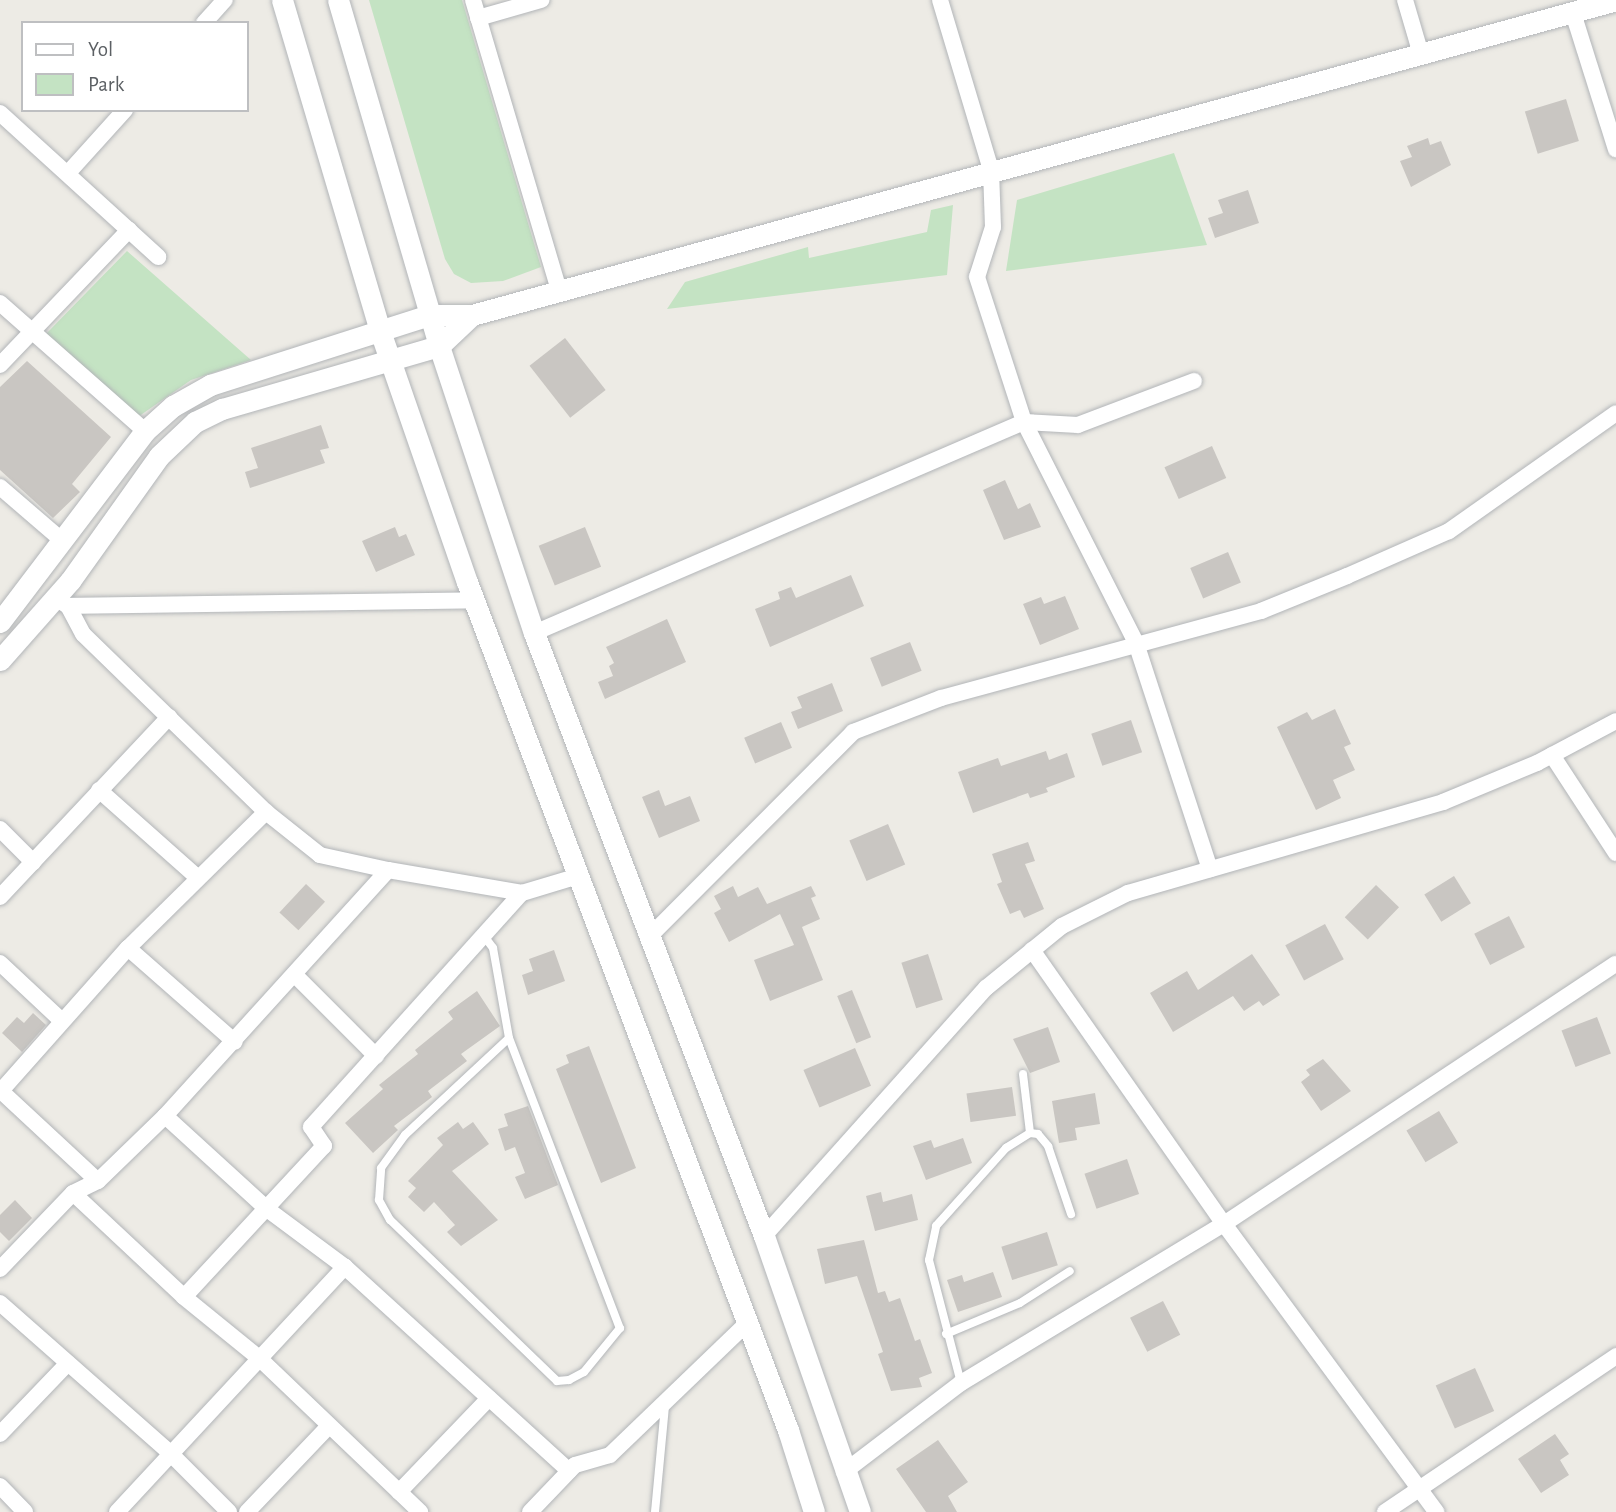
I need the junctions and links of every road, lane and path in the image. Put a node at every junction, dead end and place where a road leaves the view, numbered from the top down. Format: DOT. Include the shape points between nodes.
graph roads {
  1 [pos="225,0"];
  2 [pos="282,0"];
  3 [pos="338,0"];
  4 [pos="473,0"];
  5 [pos="541,0"];
  6 [pos="940,0"];
  7 [pos="1405,0"];
  8 [pos="1616,0"];
  9 [pos="1573,13"];
  10 [pos="478,18"];
  11 [pos="206,21"];
  12 [pos="1420,51"];
  13 [pos="123,112"];
  14 [pos="0,113"];
  15 [pos="1616,149"];
  16 [pos="991,170"];
  17 [pos="68,173"];
  18 [pos="129,230"];
  19 [pos="158,257"];
  20 [pos="559,291"];
  21 [pos="0,303"];
  22 [pos="430,315"];
  23 [pos="472,315"];
  24 [pos="380,331"];
  25 [pos="31,333"];
  26 [pos="439,346"];
  27 [pos="390,360"];
  28 [pos="0,365"];
  29 [pos="1194,381"];
  30 [pos="1616,413"];
  31 [pos="1024,422"];
  32 [pos="145,431"];
  33 [pos="0,487"];
  34 [pos="64,542"];
  35 [pos="474,600"];
  36 [pos="61,602"];
  37 [pos="0,622"];
  38 [pos="534,633"];
  39 [pos="1136,643"];
  40 [pos="0,660"];
  41 [pos="169,717"];
  42 [pos="1616,721"];
  43 [pos="1552,755"];
  44 [pos="99,790"];
  45 [pos="266,811"];
  46 [pos="0,829"];
  47 [pos="1616,853"];
  48 [pos="33,862"];
  49 [pos="1210,869"];
  50 [pos="388,870"];
  51 [pos="197,877"];
  52 [pos="575,877"];
  53 [pos="522,893"];
  54 [pos="0,897"];
  55 [pos="484,936"];
  56 [pos="650,936"];
  57 [pos="128,948"];
  58 [pos="1032,950"];
  59 [pos="0,963"];
  60 [pos="1616,964"];
  61 [pos="296,976"];
  62 [pos="62,1021"];
  63 [pos="509,1038"];
  64 [pos="234,1042"];
  65 [pos="376,1056"];
  66 [pos="1023,1074"];
  67 [pos="1,1091"];
  68 [pos="165,1116"];
  69 [pos="1030,1133"];
  70 [pos="97,1181"];
  71 [pos="73,1193"];
  72 [pos="267,1209"];
  73 [pos="1071,1214"];
  74 [pos="1224,1224"];
  75 [pos="764,1236"];
  76 [pos="345,1267"];
  77 [pos="0,1269"];
  78 [pos="1070,1270"];
  79 [pos="184,1297"];
  80 [pos="0,1303"];
  81 [pos="747,1322"];
  82 [pos="946,1334"];
  83 [pos="1616,1356"];
  84 [pos="259,1359"];
  85 [pos="68,1363"];
  86 [pos="961,1383"];
  87 [pos="489,1398"];
  88 [pos="665,1403"];
  89 [pos="327,1428"];
  90 [pos="0,1434"];
  91 [pos="171,1454"];
  92 [pos="569,1471"];
  93 [pos="844,1472"];
  94 [pos="0,1486"];
  95 [pos="1419,1486"];
  96 [pos="399,1492"];
  97 [pos="25,1512"];
  98 [pos="117,1512"];
  99 [pos="229,1512"];
  100 [pos="247,1512"];
  101 [pos="420,1512"];
  102 [pos="530,1512"];
  103 [pos="655,1512"];
  104 [pos="814,1512"];
  105 [pos="859,1512"];
  106 [pos="1385,1512"];
  107 [pos="1436,1512"];
  1 -- 11 [label="street"];
  2 -- 24 [label="street"];
  3 -- 22 [label="street"];
  4 -- 10 [label="street"];
  5 -- 10 [label="street"];
  6 -- 16 [label="street"];
  7 -- 12 [label="street"];
  8 -- 9 [label="street"];
  9 -- 12 [label="street"];
  9 -- 15 [label="street"];
  10 -- 20 [label="street"];
  12 -- 16 [label="street"];
  13 -- 17 [label="street"];
  14 -- 17 [label="street"];
  16 -- 20 [label="street"];
  16 -- 31 [label="street" via="993,227 977,277"];
  17 -- 18 [label="street"];
  18 -- 19 [label="street"];
  18 -- 25 [label="street"];
  20 -- 23 [label="street"];
  21 -- 25 [label="street"];
  22 -- 23 [label="street"];
  22 -- 24 [label="street"];
  22 -- 26 [label="street"];
  23 -- 26 [label="street"];
  24 -- 27 [label="street"];
  24 -- 32 [label="street" via="210,385 173,406"];
  25 -- 28 [label="street"];
  25 -- 32 [label="street"];
  26 -- 27 [label="street"];
  26 -- 38 [label="street"];
  27 -- 35 [label="street"];
  27 -- 36 [label="street" via="222,409 195,422 159,456"];
  29 -- 31 [label="street" via="1078,425"];
  30 -- 39 [label="street" via="1449,531 1261,611"];
  31 -- 38 [label="street"];
  31 -- 39 [label="street"];
  32 -- 34 [label="street"];
  33 -- 34 [label="street"];
  34 -- 37 [label="street"];
  35 -- 36 [label="street"];
  35 -- 52 [label="street"];
  36 -- 40 [label="street"];
  36 -- 41 [label="street" via="83,634"];
  38 -- 56 [label="street"];
  39 -- 49 [label="street"];
  39 -- 56 [label="street" via="941,698 853,733"];
  41 -- 44 [label="street"];
  41 -- 45 [label="street"];
  42 -- 43 [label="street"];
  43 -- 47 [label="street"];
  43 -- 49 [label="street" via="1443,802"];
  44 -- 48 [label="street"];
  44 -- 51 [label="street"];
  45 -- 50 [label="street" via="320,855"];
  45 -- 51 [label="street"];
  46 -- 48 [label="street"];
  48 -- 54 [label="street"];
  49 -- 58 [label="street" via="1128,893 1062,926"];
  50 -- 53 [label="street"];
  50 -- 61 [label="street"];
  51 -- 57 [label="street"];
  52 -- 53 [label="street"];
  52 -- 81 [label="street"];
  53 -- 55 [label="street"];
  55 -- 63 [label="lane" via="493,948"];
  55 -- 65 [label="street"];
  56 -- 75 [label="street"];
  57 -- 62 [label="street"];
  57 -- 64 [label="street"];
  58 -- 74 [label="street"];
  58 -- 75 [label="street" via="986,988"];
  59 -- 62 [label="street"];
  60 -- 74 [label="street"];
  61 -- 64 [label="street"];
  61 -- 65 [label="street"];
  62 -- 67 [label="street"];
  63 -- 63 [label="lane" via="620,1328 584,1372 569,1380 557,1381 390,1220 379,1200 381,1168 405,1135"];
  64 -- 68 [label="street"];
  65 -- 72 [label="street" via="311,1127 324,1146"];
  66 -- 69 [label="lane"];
  67 -- 70 [label="street"];
  68 -- 70 [label="street"];
  68 -- 72 [label="street"];
  69 -- 73 [label="lane" via="1038,1134 1048,1146"];
  69 -- 82 [label="lane" via="1006,1148 936,1226 929,1260"];
  70 -- 71 [label="street"];
  71 -- 77 [label="street"];
  71 -- 79 [label="street"];
  72 -- 76 [label="street"];
  72 -- 79 [label="street"];
  74 -- 86 [label="street"];
  74 -- 95 [label="street"];
  75 -- 93 [label="street"];
  76 -- 84 [label="street"];
  76 -- 87 [label="street"];
  78 -- 82 [label="lane" via="1020,1303"];
  79 -- 84 [label="street"];
  80 -- 85 [label="street"];
  81 -- 88 [label="street"];
  81 -- 104 [label="street"];
  82 -- 86 [label="lane"];
  83 -- 95 [label="street"];
  84 -- 89 [label="street"];
  84 -- 91 [label="street"];
  85 -- 90 [label="street"];
  85 -- 91 [label="street"];
  86 -- 93 [label="street"];
  87 -- 92 [label="street"];
  87 -- 96 [label="street"];
  88 -- 92 [label="street" via="610,1455"];
  88 -- 103 [label="lane"];
  89 -- 96 [label="street"];
  89 -- 100 [label="street"];
  91 -- 98 [label="street"];
  91 -- 99 [label="street"];
  92 -- 102 [label="street"];
  93 -- 105 [label="street"];
  94 -- 97 [label="street"];
  95 -- 106 [label="street"];
  95 -- 107 [label="street"];
  96 -- 101 [label="street"];
}
